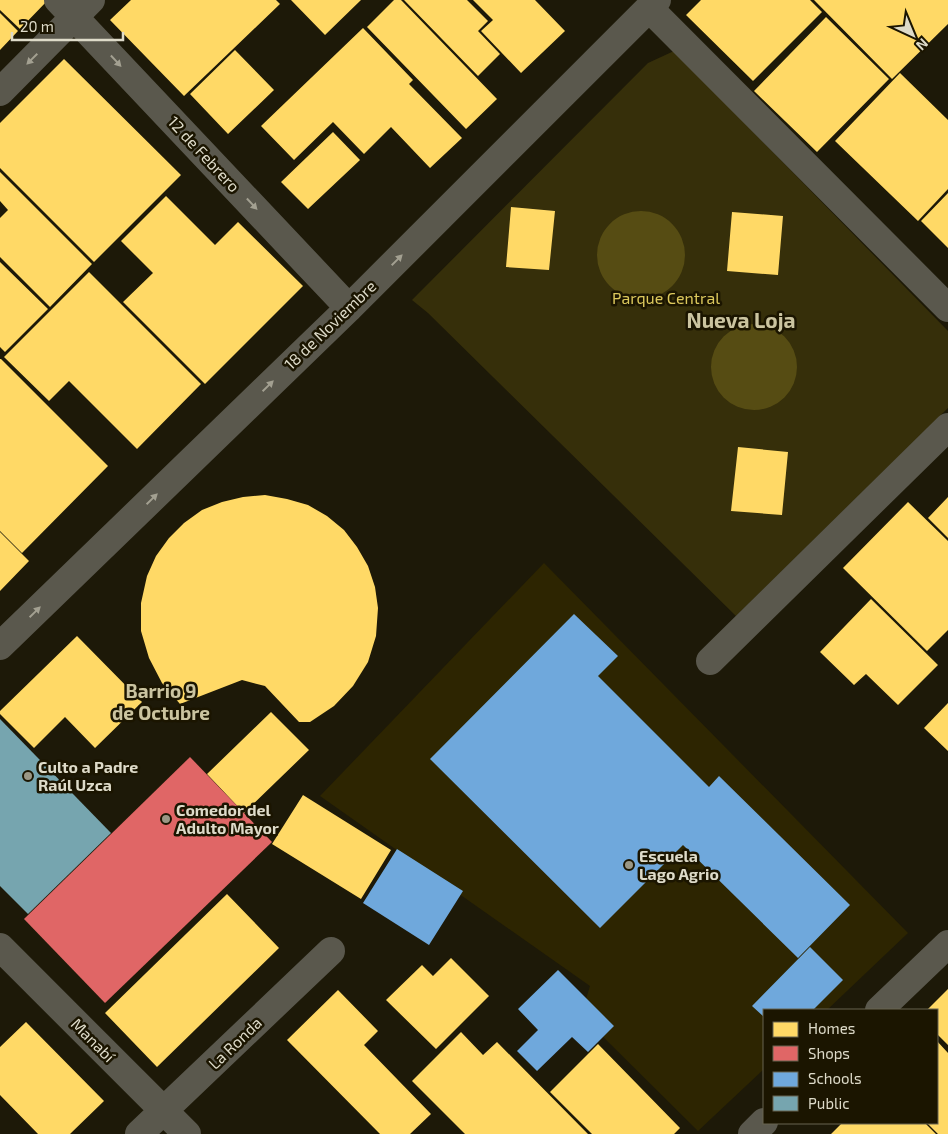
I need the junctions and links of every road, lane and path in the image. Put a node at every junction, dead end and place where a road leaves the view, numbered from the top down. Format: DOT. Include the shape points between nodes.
graph roads {
  1 [pos="653,4"];
  2 [pos="75,6"];
  3 [pos="0,92"];
  4 [pos="349,308"];
  5 [pos="948,308"];
  6 [pos="948,427"];
  7 [pos="0,646"];
  8 [pos="710,661"];
  9 [pos="948,944"];
  10 [pos="0,947"];
  11 [pos="331,951"];
  12 [pos="880,1009"];
  13 [pos="163,1111"];
  14 [pos="763,1123"];
  15 [pos="139,1134"];
  16 [pos="187,1134"];
  17 [pos="752,1134"];
  4 -- 1 [label="street, 18 de Noviembre, one-way"];
  1 -- 5 [label="street"];
  2 -- 3 [label="street, one-way"];
  2 -- 4 [label="street, 12 de Febrero, one-way"];
  7 -- 4 [label="street, 18 de Noviembre, one-way"];
  6 -- 8 [label="street"];
  9 -- 12 [label="street"];
  10 -- 13 [label="street, Manabí"];
  11 -- 13 [label="street, La Ronda"];
  13 -- 15 [label="street, La Ronda"];
  13 -- 16 [label="street, Manabí"];
  14 -- 17 [label="street"];
}
